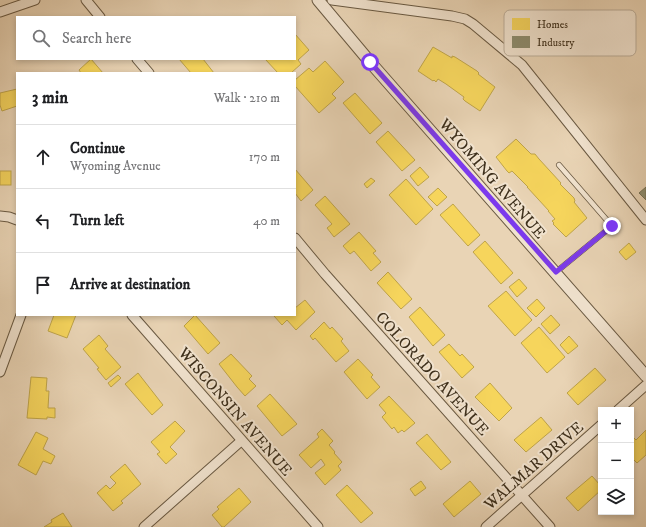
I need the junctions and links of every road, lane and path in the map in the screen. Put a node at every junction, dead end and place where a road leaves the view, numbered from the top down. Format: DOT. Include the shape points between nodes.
graph roads {
  1 [pos="35,0"];
  2 [pos="86,0"];
  3 [pos="318,0"];
  4 [pos="332,0"];
  5 [pos="0,12"];
  6 [pos="99,16"];
  7 [pos="504,49"];
  8 [pos="512,56"];
  9 [pos="138,60"];
  10 [pos="148,72"];
  11 [pos="559,165"];
  12 [pos="0,216"];
  13 [pos="16,220"];
  14 [pos="646,220"];
  15 [pos="296,239"];
  16 [pos="556,272"];
  17 [pos="21,316"];
  18 [pos="133,316"];
  19 [pos="0,372"];
  20 [pos="646,376"];
  21 [pos="646,385"];
  22 [pos="621,407"];
  23 [pos="598,428"];
  24 [pos="241,441"];
  25 [pos="522,495"];
  26 [pos="144,527"];
  27 [pos="318,527"];
  28 [pos="486,527"];
  29 [pos="550,527"];
  1 -- 5 [label="street"];
  2 -- 6 [label="street"];
  3 -- 16 [label="street, WYOMING AVENUE"];
  4 -- 7 [label="street" via="465,19"];
  8 -- 14 [label="street" via="522,65"];
  9 -- 10 [label="street"];
  11 -- 16 [label="lane" via="612,226"];
  12 -- 13 [label="street"];
  15 -- 25 [label="street, COLORADO AVENUE"];
  16 -- 20 [label="street, WYOMING AVENUE"];
  17 -- 19 [label="street"];
  18 -- 24 [label="street, WISCONSIN AVENUE"];
  21 -- 22 [label="street"];
  23 -- 25 [label="street, WALMAR DRIVE"];
  24 -- 26 [label="street"];
  24 -- 27 [label="street, WISCONSIN AVENUE"];
  25 -- 28 [label="street, WALMAR DRIVE"];
  25 -- 29 [label="street, COLORADO AVENUE"];
}
